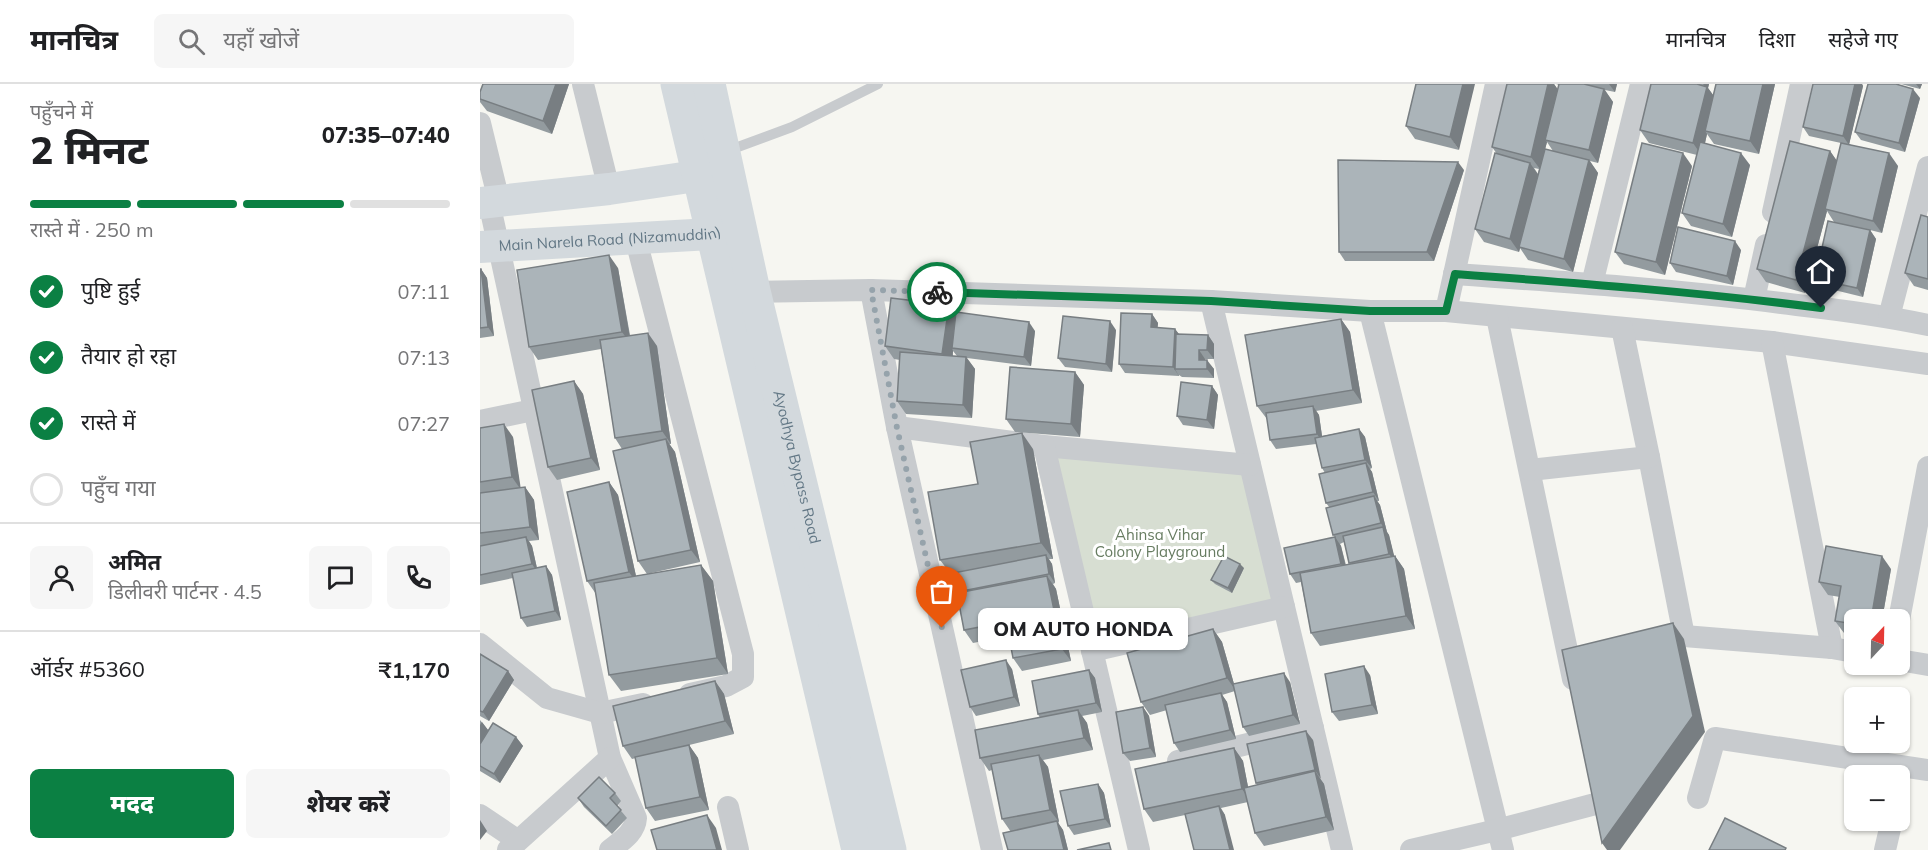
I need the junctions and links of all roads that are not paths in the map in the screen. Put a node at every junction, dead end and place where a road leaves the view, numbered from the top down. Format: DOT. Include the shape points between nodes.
graph roads {
  1 [pos="584,84"];
  2 [pos="677,84"];
  3 [pos="708,84"];
  4 [pos="878,84"];
  5 [pos="1496,84"];
  6 [pos="1641,84"];
  7 [pos="1801,84"];
  8 [pos="480,123"];
  9 [pos="1928,166"];
  10 [pos="718,167"];
  11 [pos="609,189"];
  12 [pos="489,202"];
  13 [pos="725,230"];
  14 [pos="636,240"];
  15 [pos="489,247"];
  16 [pos="1455,274"];
  17 [pos="1592,284"];
  18 [pos="871,290"];
  19 [pos="740,292"];
  20 [pos="1754,299"];
  21 [pos="1211,301"];
  22 [pos="1370,311"];
  23 [pos="1446,311"];
  24 [pos="1889,316"];
  25 [pos="1497,317"];
  26 [pos="1928,325"];
  27 [pos="1622,328"];
  28 [pos="1772,342"];
  29 [pos="1928,364"];
  30 [pos="533,411"];
  31 [pos="480,421"];
  32 [pos="897,428"];
  33 [pos="1044,446"];
  34 [pos="1649,458"];
  35 [pos="1250,465"];
  36 [pos="1928,467"];
  37 [pos="1530,470"];
  38 [pos="1284,607"];
  39 [pos="1901,609"];
  40 [pos="1684,636"];
  41 [pos="480,644"];
  42 [pos="1650,645"];
  43 [pos="1843,650"];
  44 [pos="1092,651"];
  45 [pos="1593,659"];
  46 [pos="1910,662"];
  47 [pos="1570,665"];
  48 [pos="1928,665"];
  49 [pos="1578,700"];
  50 [pos="600,713"];
  51 [pos="1313,728"];
  52 [pos="610,758"];
  53 [pos="1844,765"];
  54 [pos="1928,770"];
  55 [pos="1122,774"];
  56 [pos="1910,775"];
  57 [pos="1595,780"];
  58 [pos="1698,798"];
  59 [pos="728,807"];
  60 [pos="480,815"];
  61 [pos="1889,831"];
  62 [pos="1500,840"];
  63 [pos="512,845"];
  64 [pos="610,850"];
  65 [pos="738,850"];
  66 [pos="858,850"];
  67 [pos="890,850"];
  68 [pos="992,850"];
  69 [pos="1139,850"];
  70 [pos="1342,850"];
  71 [pos="1411,850"];
  72 [pos="1885,850"];
  1 -- 11 [label="street"];
  2 -- 10 [label="main road, Ayodhya Bypass Road"];
  3 -- 10 [label="main road, Ayodhya Bypass Road"];
  4 -- 10 [label="lane"];
  5 -- 16 [label="street"];
  6 -- 17 [label="street"];
  7 -- 20 [label="street"];
  8 -- 12 [label="street"];
  9 -- 24 [label="street"];
  10 -- 11 [label="street"];
  10 -- 13 [label="main road, Ayodhya Bypass Road"];
  11 -- 12 [label="street"];
  12 -- 15 [label="street"];
  13 -- 14 [label="street, Main Narela Road (Nizamuddin)"];
  13 -- 19 [label="main road, Ayodhya Bypass Road"];
  14 -- 15 [label="street, Main Narela Road (Nizamuddin)"];
  14 -- 50 [label="street" via="743,654 743,677 726,686"];
  15 -- 30 [label="street"];
  16 -- 17 [label="street"];
  16 -- 23 [label="street"];
  17 -- 20 [label="street"];
  18 -- 19 [label="street"];
  18 -- 21 [label="street"];
  18 -- 32 [label="street"];
  19 -- 66 [label="main road, Ayodhya Bypass Road"];
  19 -- 67 [label="main road, Ayodhya Bypass Road"];
  20 -- 24 [label="street"];
  21 -- 22 [label="street"];
  21 -- 35 [label="street"];
  22 -- 23 [label="street"];
  22 -- 62 [label="street"];
  23 -- 25 [label="street"];
  24 -- 26 [label="street"];
  25 -- 27 [label="street"];
  25 -- 37 [label="street"];
  27 -- 28 [label="street"];
  27 -- 34 [label="street"];
  28 -- 29 [label="street"];
  28 -- 43 [label="street"];
  30 -- 31 [label="street"];
  30 -- 50 [label="street"];
  32 -- 33 [label="street"];
  32 -- 68 [label="street"];
  33 -- 35 [label="street"];
  33 -- 44 [label="street"];
  34 -- 37 [label="street"];
  34 -- 40 [label="street"];
  35 -- 38 [label="street"];
  36 -- 39 [label="street"];
  37 -- 47 [label="street"];
  38 -- 44 [label="street"];
  38 -- 51 [label="street"];
  40 -- 42 [label="street"];
  40 -- 43 [label="street"];
  41 -- 50 [label="street" via="547,698"];
  44 -- 55 [label="street"];
  45 -- 47 [label="street"];
  46 -- 48 [label="street"];
  47 -- 49 [label="street"];
  50 -- 52 [label="street"];
  51 -- 55 [label="street"];
  51 -- 70 [label="street"];
  52 -- 63 [label="street"];
  52 -- 64 [label="street" via="636,818 632,831"];
  53 -- 58 [label="street" via="1715,738"];
  54 -- 56 [label="street"];
  55 -- 69 [label="street"];
  57 -- 62 [label="street" via="1601,812"];
  59 -- 65 [label="street"];
  60 -- 63 [label="street"];
  61 -- 72 [label="street"];
  62 -- 71 [label="street"];
}
